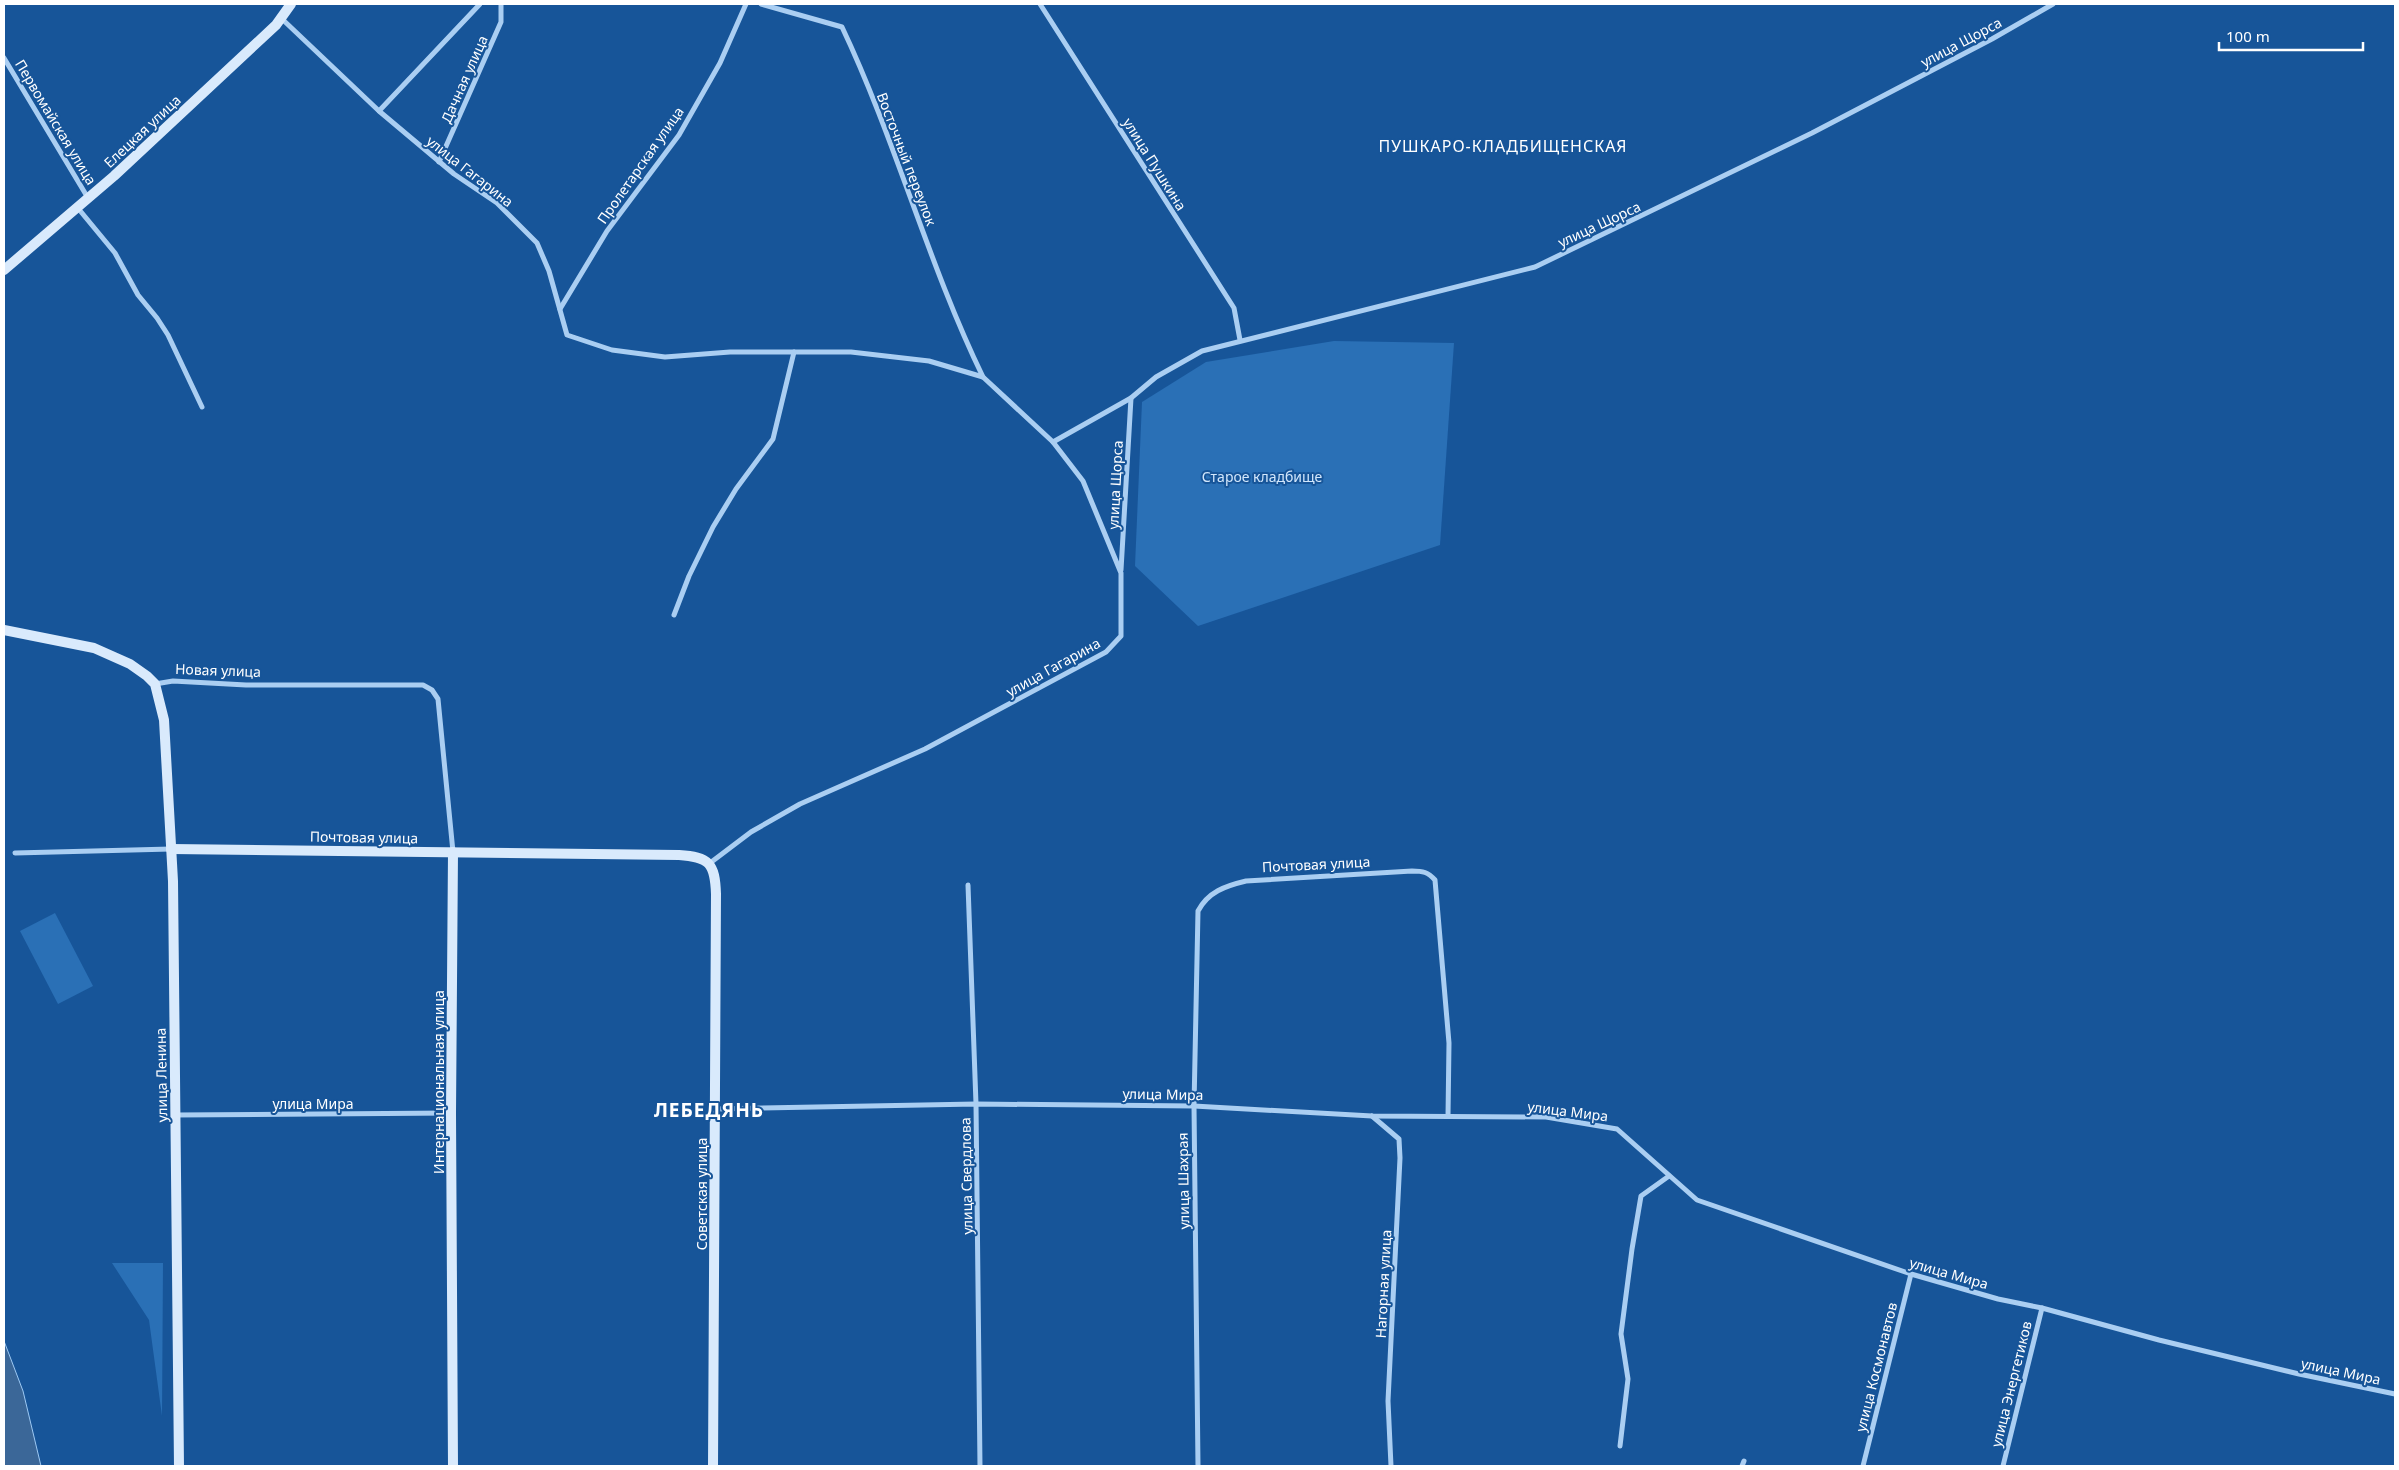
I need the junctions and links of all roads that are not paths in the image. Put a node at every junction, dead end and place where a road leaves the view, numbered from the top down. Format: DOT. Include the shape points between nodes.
graph roads {
  1 [pos="291,4"];
  2 [pos="480,4"];
  3 [pos="501,4"];
  4 [pos="746,4"];
  5 [pos="761,4"];
  6 [pos="1040,4"];
  7 [pos="2053,4"];
  8 [pos="281,18"];
  9 [pos="4,58"];
  10 [pos="379,111"];
  11 [pos="439,162"];
  12 [pos="88,198"];
  13 [pos="77,207"];
  14 [pos="4,270"];
  15 [pos="560,309"];
  16 [pos="1240,340"];
  17 [pos="794,352"];
  18 [pos="983,377"];
  19 [pos="1131,398"];
  20 [pos="202,408"];
  21 [pos="1053,442"];
  22 [pos="1121,573"];
  23 [pos="674,615"];
  24 [pos="4,630"];
  25 [pos="154,684"];
  26 [pos="438,699"];
  27 [pos="171,849"];
  28 [pos="453,852"];
  29 [pos="15,854"];
  30 [pos="710,863"];
  31 [pos="968,886"];
  32 [pos="1205,898"];
  33 [pos="976,1104"];
  34 [pos="1194,1106"];
  35 [pos="715,1109"];
  36 [pos="451,1113"];
  37 [pos="175,1114"];
  38 [pos="1372,1116"];
  39 [pos="1448,1116"];
  40 [pos="1668,1176"];
  41 [pos="1911,1274"];
  42 [pos="2042,1308"];
  43 [pos="2395,1394"];
  44 [pos="1620,1446"];
  45 [pos="179,1466"];
  46 [pos="453,1466"];
  47 [pos="713,1466"];
  48 [pos="980,1466"];
  49 [pos="1198,1466"];
  50 [pos="1391,1466"];
  51 [pos="1863,1466"];
  52 [pos="2003,1466"];
  1 -- 8 [label="main road, Елецкая улица"];
  2 -- 10 [label="street"];
  3 -- 11 [label="street, Дачная улица" via="501,22"];
  4 -- 15 [label="street, Пролетарская улица" via="720,63 679,135 608,231"];
  5 -- 18 [label="street, Восточный переулок" via="842,27 965,340"];
  6 -- 16 [label="street, улица Пушкина" via="1234,308"];
  7 -- 16 [label="street, улица Щорса" via="1812,133 1535,267"];
  8 -- 10 [label="street, улица Гагарина"];
  8 -- 12 [label="main road, Елецкая улица"];
  9 -- 12 [label="street, Первомайская улица"];
  10 -- 11 [label="street, улица Гагарина"];
  11 -- 15 [label="street, улица Гагарина" via="496,203 537,243"];
  12 -- 13 [label="main road, Елецкая улица"];
  13 -- 14 [label="main road, Елецкая улица"];
  13 -- 20 [label="street" via="115,253 138,295 168,335"];
  15 -- 17 [label="street, улица Гагарина" via="567,335 612,350 665,356"];
  16 -- 19 [label="street, улица Щорса" via="1202,351 1156,378"];
  17 -- 18 [label="street, улица Гагарина" via="851,352 929,361"];
  17 -- 23 [label="street" via="773,438 713,527 688,576"];
  18 -- 21 [label="street, улица Гагарина"];
  19 -- 21 [label="street, улица Щорса"];
  19 -- 22 [label="street, улица Щорса"];
  21 -- 22 [label="street, улица Гагарина" via="1083,481"];
  22 -- 30 [label="street, улица Гагарина" via="1121,636 1106,652 925,749 800,804 752,832"];
  24 -- 25 [label="main road" via="94,648 130,664"];
  25 -- 26 [label="street, Новая улица" via="174,681 246,685 423,685"];
  25 -- 27 [label="main road, улица Ленина" via="164,720"];
  26 -- 28 [label="street, Интернациональная улица"];
  27 -- 28 [label="main road, Почтовая улица"];
  27 -- 29 [label="street, Почтовая улица"];
  27 -- 37 [label="main road, улица Ленина"];
  28 -- 30 [label="main road, Почтовая улица" via="679,855 704,858"];
  28 -- 36 [label="main road, Интернациональная улица"];
  30 -- 35 [label="main road, Советская улица" via="716,880"];
  31 -- 33 [label="street, улица Свердлова"];
  32 -- 34 [label="street, улица Шахрая" via="1198,911"];
  32 -- 39 [label="street, Почтовая улица" via="1227,886 1246,882 1423,870 1431,875 1435,880 1449,1043"];
  33 -- 34 [label="street, улица Мира"];
  33 -- 35 [label="street, улица Мира"];
  33 -- 48 [label="street, улица Свердлова"];
  34 -- 38 [label="street, улица Мира"];
  34 -- 49 [label="street, улица Шахрая"];
  35 -- 47 [label="main road, Советская улица"];
  36 -- 37 [label="street, улица Мира"];
  36 -- 46 [label="main road, Интернациональная улица"];
  37 -- 45 [label="main road, улица Ленина"];
  38 -- 39 [label="street, улица Мира"];
  38 -- 50 [label="street, Нагорная улица" via="1399,1139 1388,1401"];
  39 -- 40 [label="street, улица Мира" via="1546,1117 1617,1129"];
  40 -- 41 [label="street, улица Мира" via="1697,1200"];
  40 -- 44 [label="street" via="1641,1196 1622,1334 1628,1380"];
  41 -- 42 [label="street, улица Мира"];
  41 -- 51 [label="street, улица Космонавтов"];
  42 -- 43 [label="street, улица Мира" via="2271,1368"];
  42 -- 52 [label="street, улица Энергетиков"];
}
